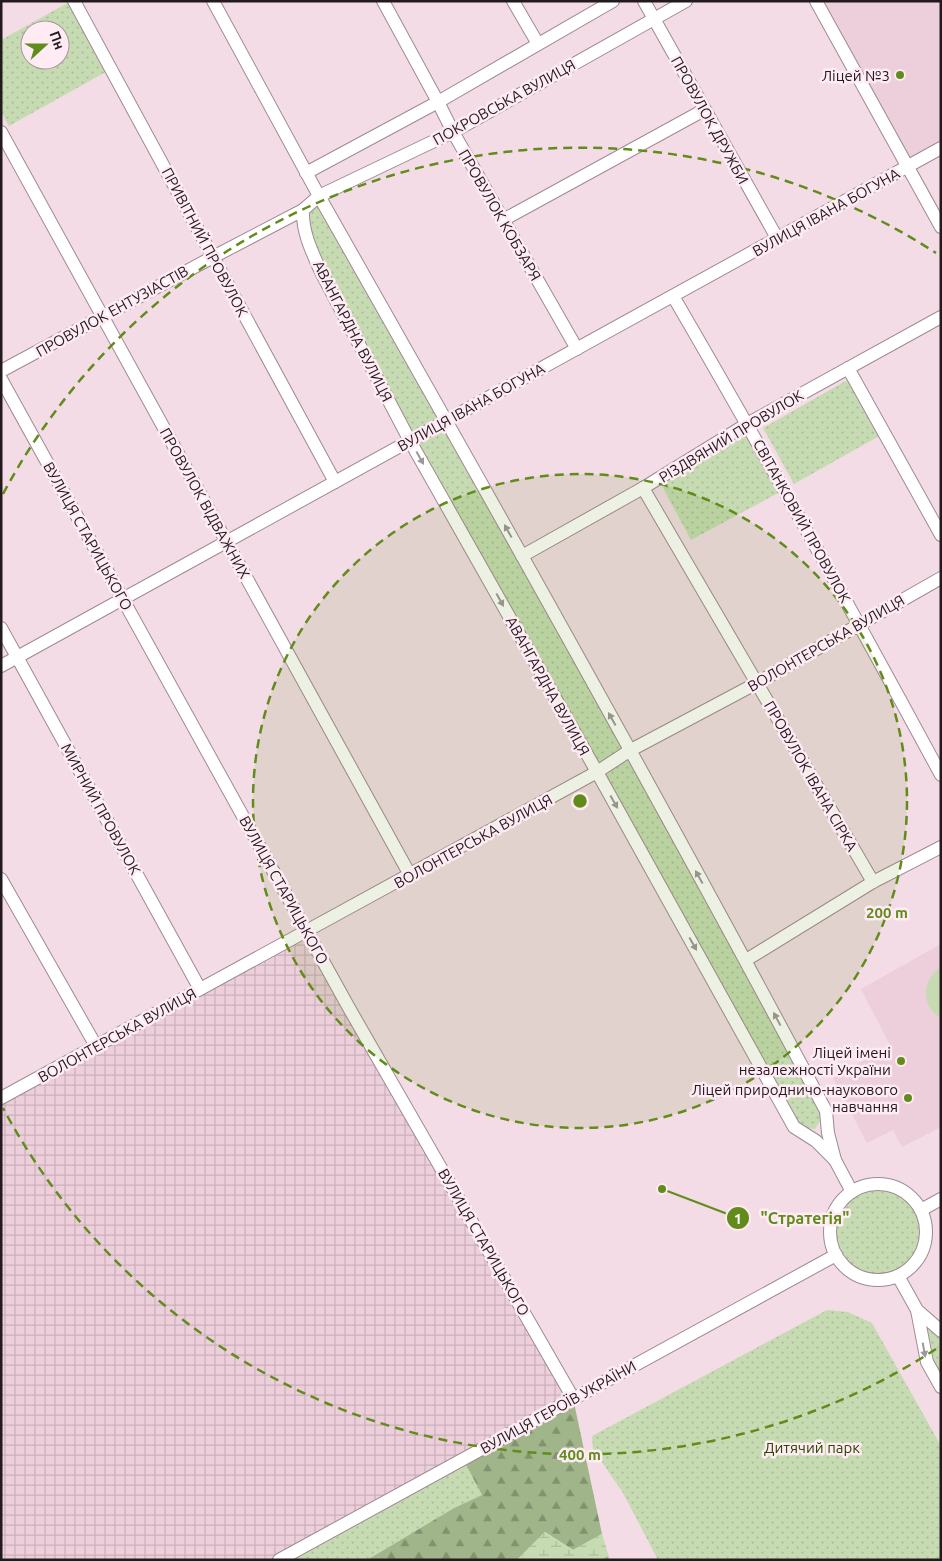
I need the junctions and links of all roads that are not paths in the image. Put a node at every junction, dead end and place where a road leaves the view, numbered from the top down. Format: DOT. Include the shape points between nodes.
graph roads {
  1 [pos="74,1"];
  2 [pos="212,1"];
  3 [pos="382,1"];
  4 [pos="513,1"];
  5 [pos="613,1"];
  6 [pos="644,1"];
  7 [pos="686,1"];
  8 [pos="816,1"];
  9 [pos="654,19"];
  10 [pos="538,44"];
  11 [pos="438,102"];
  12 [pos="704,110"];
  13 [pos="1,132"];
  14 [pos="453,132"];
  15 [pos="941,148"];
  16 [pos="907,167"];
  17 [pos="306,173"];
  18 [pos="319,196"];
  19 [pos="304,210"];
  20 [pos="504,220"];
  21 [pos="941,227"];
  22 [pos="777,238"];
  23 [pos="213,257"];
  24 [pos="673,296"];
  25 [pos="103,316"];
  26 [pos="941,317"];
  27 [pos="577,349"];
  28 [pos="848,368"];
  29 [pos="1,372"];
  30 [pos="1,379"];
  31 [pos="446,421"];
  32 [pos="747,424"];
  33 [pos="410,441"];
  34 [pos="335,482"];
  35 [pos="643,488"];
  36 [pos="941,535"];
  37 [pos="227,542"];
  38 [pos="522,556"];
  39 [pos="941,578"];
  40 [pos="123,599"];
  41 [pos="859,624"];
  42 [pos="1,628"];
  43 [pos="18,657"];
  44 [pos="1,666"];
  45 [pos="757,683"];
  46 [pos="629,750"];
  47 [pos="597,772"];
  48 [pos="941,775"];
  49 [pos="941,847"];
  50 [pos="410,875"];
  51 [pos="1,878"];
  52 [pos="873,882"];
  53 [pos="307,931"];
  54 [pos="746,960"];
  55 [pos="200,989"];
  56 [pos="96,1046"];
  57 [pos="1,1098"];
  58 [pos="835,1160"];
  59 [pos="852,1192"];
  60 [pos="941,1199"];
  61 [pos="921,1210"];
  62 [pos="836,1255"];
  63 [pos="898,1276"];
  64 [pos="917,1310"];
  65 [pos="941,1331"];
  66 [pos="941,1387"];
  67 [pos="573,1398"];
  68 [pos="279,1560"];
  1 -- 23 [label="street, ПРИВІТНИЙ ПРОВУЛОК"];
  2 -- 17 [label="street, АВАНГАРДНА ВУЛИЦЯ"];
  3 -- 11 [label="street, ПРОВУЛОК КОБЗАРЯ"];
  4 -- 10 [label="street"];
  5 -- 10 [label="street"];
  6 -- 9 [label="street, ПРОВУЛОК ДРУЖБИ"];
  7 -- 9 [label="street, ПОКРОВСЬКА ВУЛИЦЯ"];
  8 -- 16 [label="street"];
  9 -- 12 [label="street, ПРОВУЛОК ДРУЖБИ"];
  9 -- 14 [label="street, ПОКРОВСЬКА ВУЛИЦЯ"];
  10 -- 11 [label="street"];
  11 -- 14 [label="street, ПРОВУЛОК КОБЗАРЯ"];
  11 -- 17 [label="street"];
  12 -- 20 [label="street"];
  12 -- 22 [label="street, ПРОВУЛОК ДРУЖБИ"];
  13 -- 25 [label="street, ПРОВУЛОК ВІДВАЖНИХ"];
  14 -- 18 [label="street, ПОКРОВСЬКА ВУЛИЦЯ"];
  14 -- 20 [label="street, ПРОВУЛОК КОБЗАРЯ"];
  15 -- 16 [label="street, ВУЛИЦЯ ІВАНА БОГУНА"];
  16 -- 21 [label="street"];
  16 -- 22 [label="street, ВУЛИЦЯ ІВАНА БОГУНА"];
  17 -- 18 [label="street, АВАНГАРДНА ВУЛИЦЯ"];
  18 -- 19 [label="street"];
  18 -- 31 [label="street, АВАНГАРДНА ВУЛИЦЯ"];
  19 -- 23 [label="street, ПРОВУЛОК ЕНТУЗІАСТІВ"];
  19 -- 33 [label="street, АВАНГАРДНА ВУЛИЦЯ" via="303,224 321,272"];
  20 -- 27 [label="street, ПРОВУЛОК КОБЗАРЯ"];
  22 -- 24 [label="street, ВУЛИЦЯ ІВАНА БОГУНА"];
  23 -- 25 [label="street, ПРОВУЛОК ЕНТУЗІАСТІВ"];
  23 -- 34 [label="street, ПРИВІТНИЙ ПРОВУЛОК"];
  24 -- 27 [label="street, ВУЛИЦЯ ІВАНА БОГУНА"];
  24 -- 32 [label="street, СВІТАНКОВИЙ ПРОВУЛОК"];
  25 -- 29 [label="street, ПРОВУЛОК ЕНТУЗІАСТІВ"];
  25 -- 37 [label="street, ПРОВУЛОК ВІДВАЖНИХ"];
  26 -- 28 [label="street, РІЗДВЯНИЙ ПРОВУЛОК"];
  27 -- 31 [label="street, ВУЛИЦЯ ІВАНА БОГУНА"];
  28 -- 32 [label="street, РІЗДВЯНИЙ ПРОВУЛОК"];
  28 -- 36 [label="street"];
  30 -- 40 [label="street, ВУЛИЦЯ СТАРИЦЬКОГО"];
  31 -- 33 [label="street, ВУЛИЦЯ ІВАНА БОГУНА"];
  38 -- 31 [label="street, АВАНГАРДНА ВУЛИЦЯ, one-way"];
  32 -- 35 [label="street, РІЗДВЯНИЙ ПРОВУЛОК"];
  32 -- 41 [label="street, СВІТАНКОВИЙ ПРОВУЛОК"];
  33 -- 34 [label="street, ВУЛИЦЯ ІВАНА БОГУНА"];
  33 -- 47 [label="street, АВАНГАРДНА ВУЛИЦЯ, one-way"];
  34 -- 37 [label="street, ВУЛИЦЯ ІВАНА БОГУНА"];
  35 -- 38 [label="street, РІЗДВЯНИЙ ПРОВУЛОК"];
  35 -- 45 [label="street, ПРОВУЛОК ІВАНА СІРКА"];
  37 -- 40 [label="street, ВУЛИЦЯ ІВАНА БОГУНА"];
  37 -- 50 [label="street, ПРОВУЛОК ВІДВАЖНИХ"];
  46 -- 38 [label="street, АВАНГАРДНА ВУЛИЦЯ, one-way"];
  39 -- 41 [label="street, ВОЛОНТЕРСЬКА ВУЛИЦЯ"];
  40 -- 43 [label="street, ВУЛИЦЯ ІВАНА БОГУНА"];
  40 -- 53 [label="street, ВУЛИЦЯ СТАРИЦЬКОГО"];
  41 -- 45 [label="street, ВОЛОНТЕРСЬКА ВУЛИЦЯ"];
  41 -- 48 [label="street, СВІТАНКОВИЙ ПРОВУЛОК"];
  42 -- 43 [label="street, МИРНИЙ ПРОВУЛОК"];
  43 -- 44 [label="street, ВУЛИЦЯ ІВАНА БОГУНА"];
  43 -- 55 [label="street, МИРНИЙ ПРОВУЛОК"];
  45 -- 46 [label="street, ВОЛОНТЕРСЬКА ВУЛИЦЯ"];
  45 -- 52 [label="street, ПРОВУЛОК ІВАНА СІРКА"];
  46 -- 47 [label="street, ВОЛОНТЕРСЬКА ВУЛИЦЯ"];
  54 -- 46 [label="street, АВАНГАРДНА ВУЛИЦЯ, one-way"];
  47 -- 50 [label="street, ВОЛОНТЕРСЬКА ВУЛИЦЯ"];
  47 -- 58 [label="street, АВАНГАРДНА ВУЛИЦЯ, one-way" via="794,1127 816,1141"];
  49 -- 52 [label="street"];
  50 -- 53 [label="street, ВОЛОНТЕРСЬКА ВУЛИЦЯ"];
  51 -- 56 [label="street"];
  52 -- 54 [label="street"];
  53 -- 55 [label="street, ВОЛОНТЕРСЬКА ВУЛИЦЯ"];
  53 -- 67 [label="street, ВУЛИЦЯ СТАРИЦЬКОГО"];
  58 -- 54 [label="street, АВАНГАРДНА ВУЛИЦЯ, one-way" via="826,1111"];
  55 -- 56 [label="street, ВОЛОНТЕРСЬКА ВУЛИЦЯ"];
  56 -- 57 [label="street, ВОЛОНТЕРСЬКА ВУЛИЦЯ"];
  58 -- 59 [label="street, АВАНГАРДНА ВУЛИЦЯ"];
  59 -- 61 [label="street" via="862,1186 885,1184 910,1196"];
  59 -- 62 [label="street" via="840,1204 832,1220 830,1232"];
  60 -- 61 [label="street"];
  61 -- 63 [label="street" via="927,1231 926,1242 916,1263"];
  62 -- 63 [label="street" via="853,1273 863,1278 881,1280"];
  62 -- 67 [label="street, ВУЛИЦЯ ГЕРОЇВ УКРАЇНИ"];
  63 -- 64 [label="street"];
  64 -- 65 [label="street"];
  64 -- 66 [label="street, one-way" via="927,1362"];
  67 -- 68 [label="street, ВУЛИЦЯ ГЕРОЇВ УКРАЇНИ"];
}
